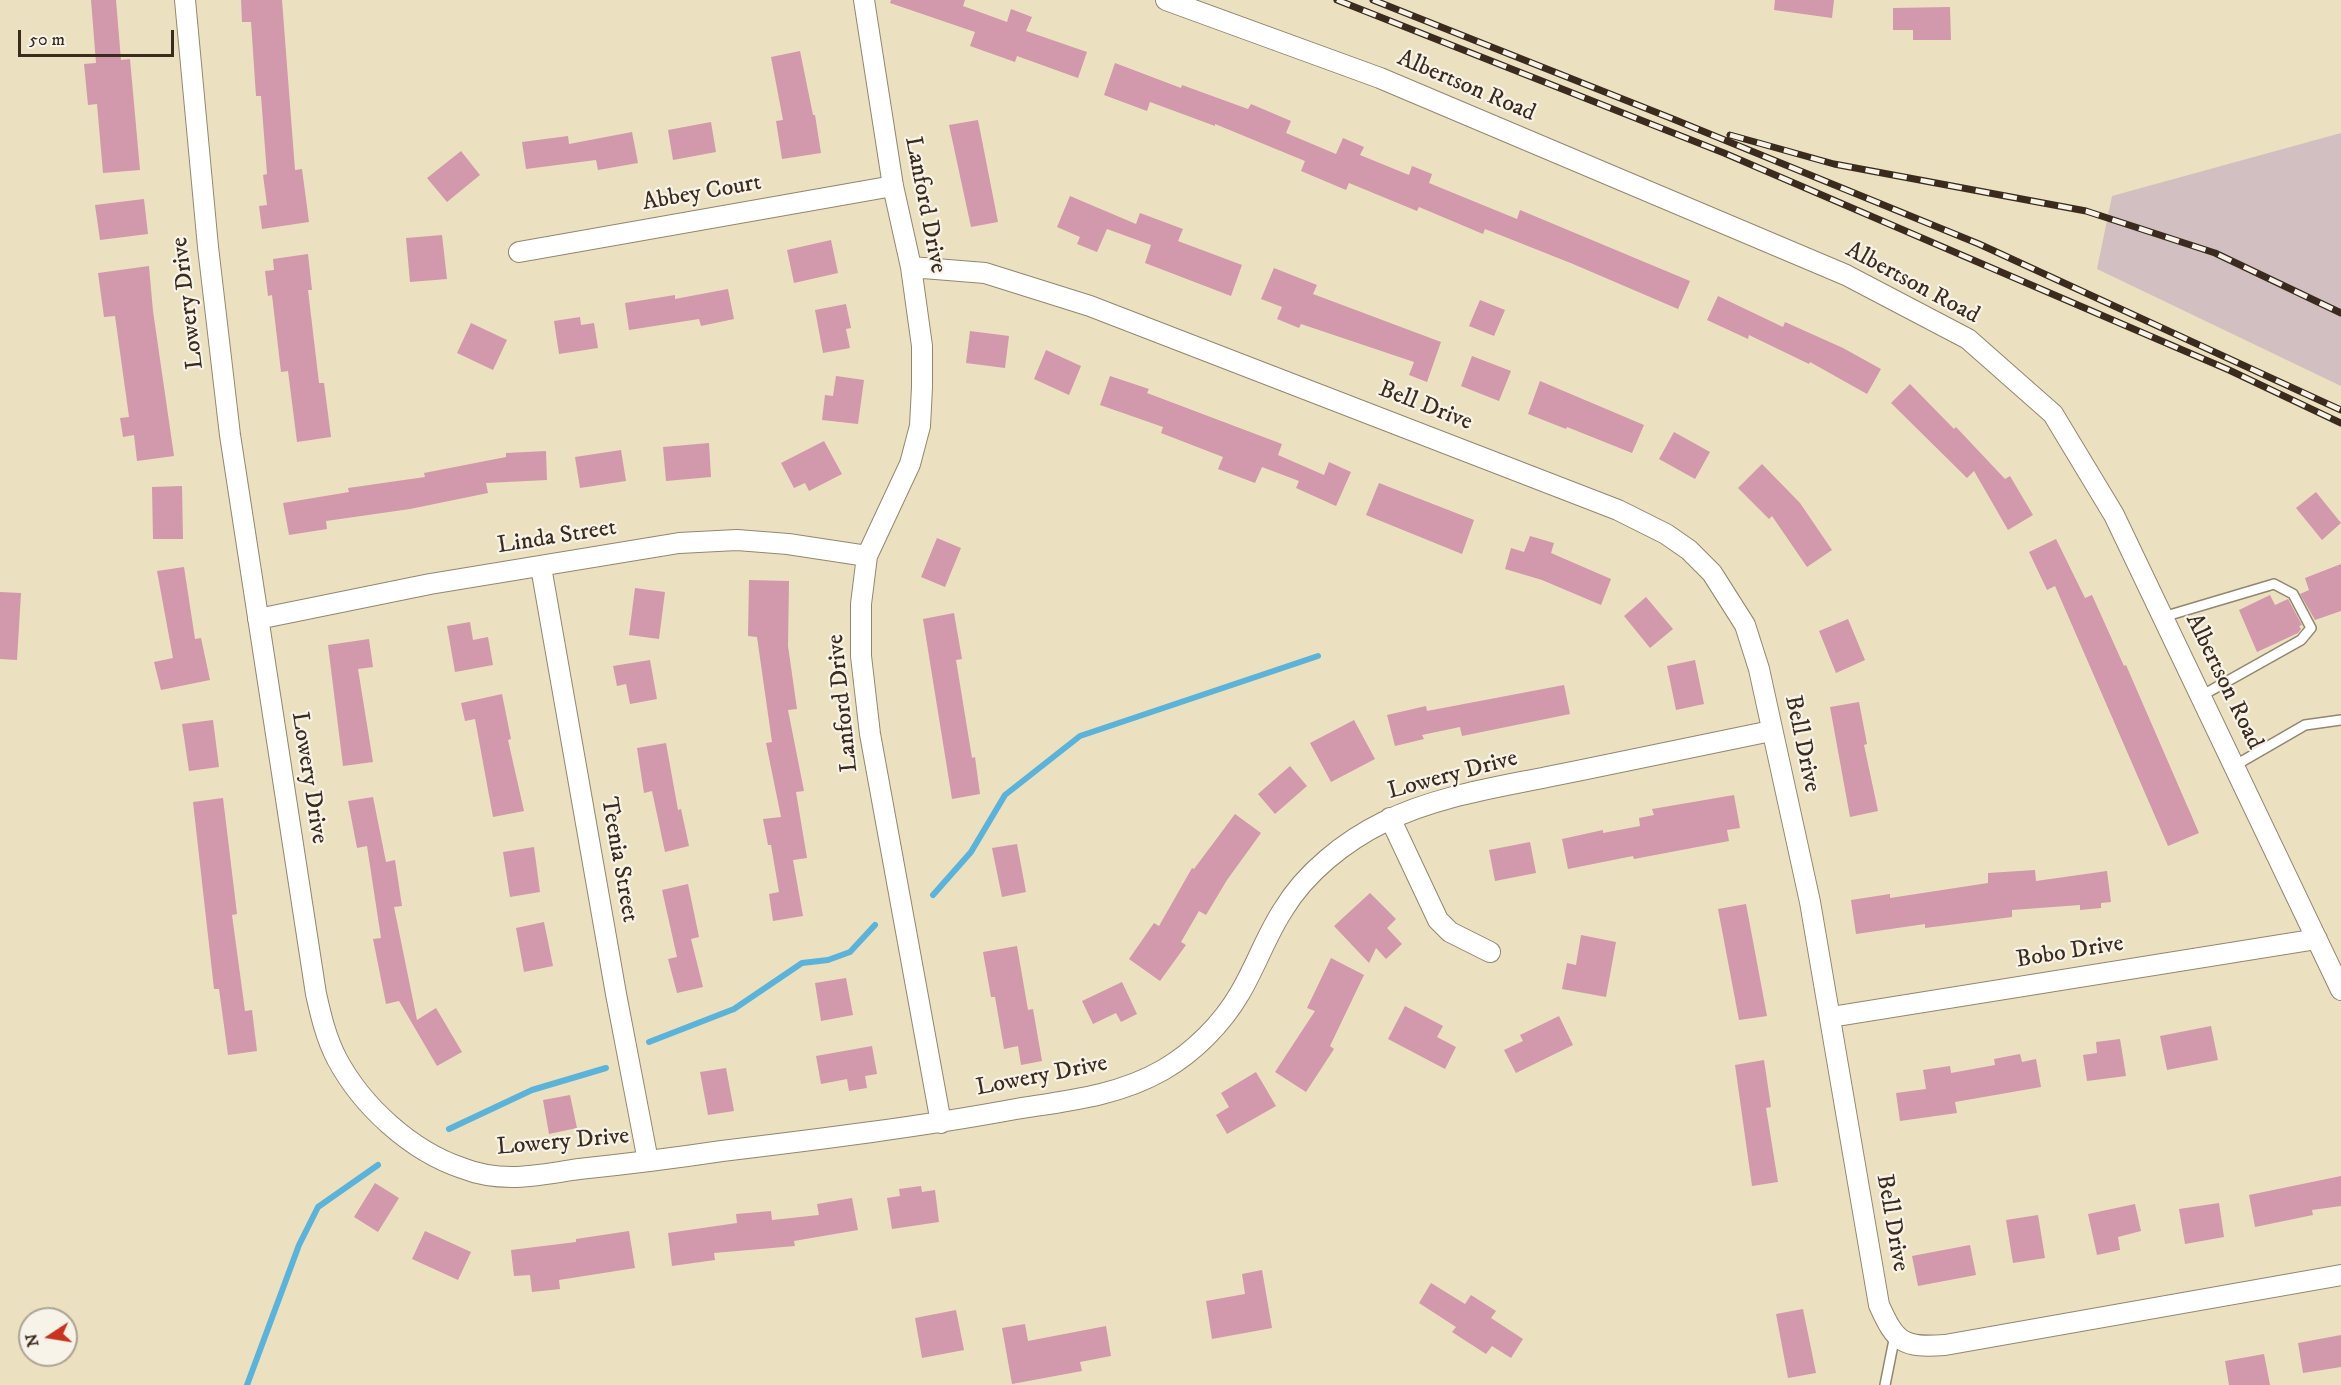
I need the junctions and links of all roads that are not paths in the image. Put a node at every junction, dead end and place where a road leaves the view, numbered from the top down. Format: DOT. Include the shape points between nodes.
graph roads {
  1 [pos="185,0"];
  2 [pos="864,0"];
  3 [pos="1166,0"];
  4 [pos="893,186"];
  5 [pos="519,252"];
  6 [pos="911,267"];
  7 [pos="867,556"];
  8 [pos="541,567"];
  9 [pos="258,619"];
  10 [pos="2164,619"];
  11 [pos="2201,696"];
  12 [pos="2341,720"];
  13 [pos="1772,731"];
  14 [pos="2234,766"];
  15 [pos="1390,818"];
  16 [pos="2317,939"];
  17 [pos="1490,952"];
  18 [pos="2341,990"];
  19 [pos="1831,1017"];
  20 [pos="941,1123"];
  21 [pos="648,1161"];
  22 [pos="2341,1275"];
  23 [pos="1895,1335"];
  24 [pos="1885,1385"];
  1 -- 9 [label="street, Lowery Drive" via="210,270"];
  2 -- 4 [label="street, Lanford Drive"];
  3 -- 10 [label="street, Albertson Road" via="1380,78 1846,275 1968,339 2053,414 2114,515"];
  4 -- 5 [label="street, Abbey Court"];
  4 -- 6 [label="street, Lanford Drive"];
  6 -- 7 [label="street, Lanford Drive" via="922,346 920,426 910,464"];
  6 -- 13 [label="street, Bell Drive" via="985,273 1090,306 1618,510 1666,534 1712,573 1745,625"];
  7 -- 8 [label="street, Linda Street" via="737,540 679,543"];
  7 -- 20 [label="street, Lanford Drive" via="861,604 861,656 870,734"];
  8 -- 9 [label="street, Linda Street" via="430,584"];
  8 -- 21 [label="street, Teenia Street"];
  9 -- 21 [label="street, Lowery Drive" via="316,994 325,1032 347,1076 378,1113 407,1138 460,1168 514,1177"];
  10 -- 11 [label="street, Albertson Road"];
  10 -- 11 [label="lane" via="2274,584 2293,594 2311,628 2301,640"];
  11 -- 14 [label="street, Albertson Road"];
  12 -- 14 [label="lane" via="2305,725"];
  13 -- 15 [label="street, Lowery Drive" via="1492,789 1421,806"];
  13 -- 19 [label="street, Bell Drive"];
  14 -- 16 [label="street, Albertson Road"];
  15 -- 17 [label="street" via="1438,920 1450,932"];
  15 -- 20 [label="street, Lowery Drive" via="1340,849 1308,878 1284,907 1227,1011 1193,1050 1164,1070 1136,1084 1101,1094"];
  16 -- 18 [label="street, Albertson Road"];
  16 -- 19 [label="street, Bobo Drive"];
  19 -- 23 [label="street, Bell Drive" via="1879,1305"];
  20 -- 21 [label="street, Lowery Drive"];
  22 -- 23 [label="street" via="1945,1345 1905,1343"];
  23 -- 24 [label="lane"];
}
